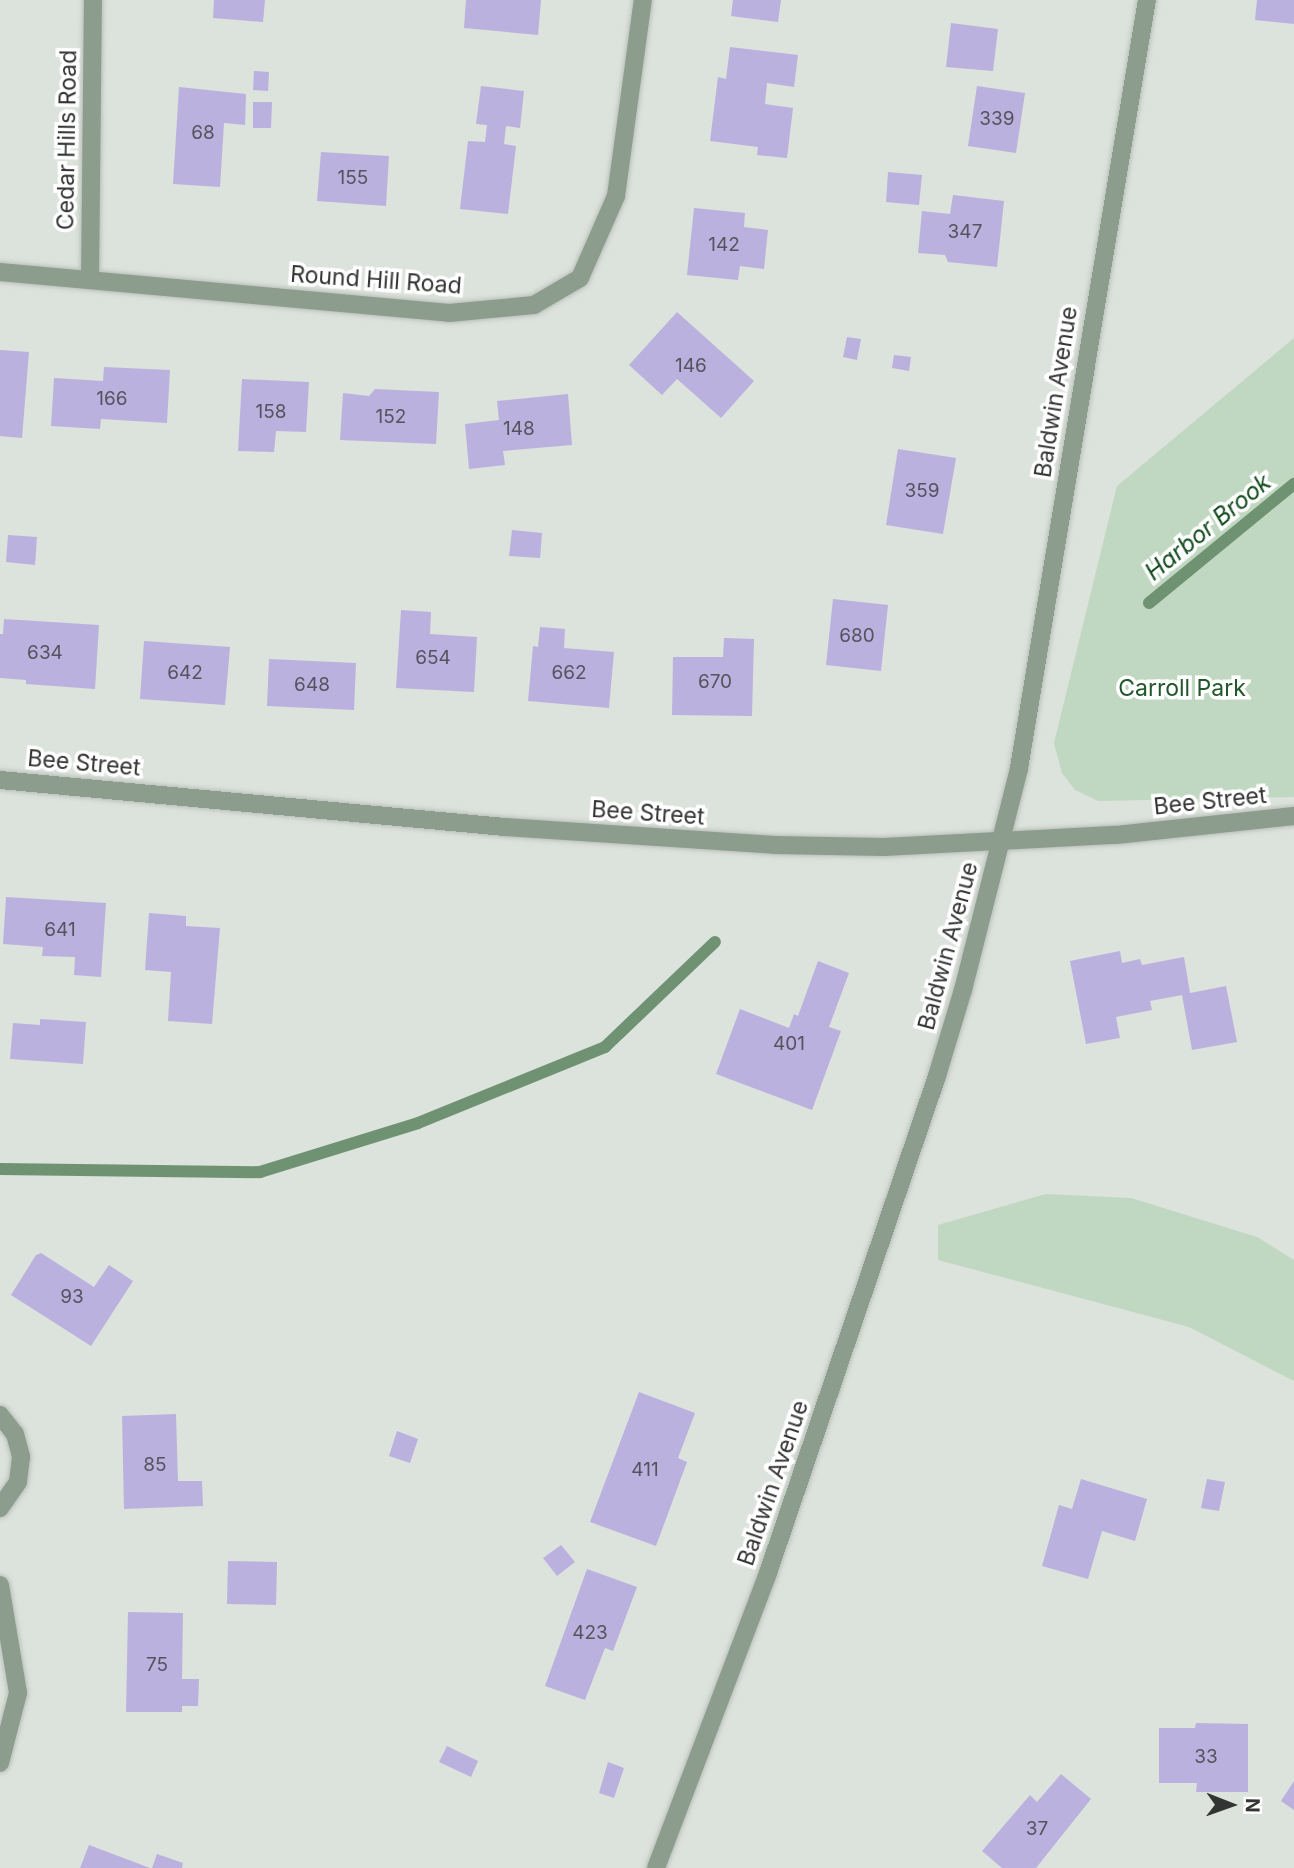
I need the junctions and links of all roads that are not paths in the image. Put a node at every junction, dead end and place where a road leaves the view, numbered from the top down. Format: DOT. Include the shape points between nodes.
graph roads {
  1 [pos="93,0"];
  2 [pos="643,0"];
  3 [pos="1147,0"];
  4 [pos="0,272"];
  5 [pos="90,280"];
  6 [pos="0,780"];
  7 [pos="1294,816"];
  8 [pos="1001,841"];
  9 [pos="0,1415"];
  10 [pos="0,1508"];
  11 [pos="0,1585"];
  12 [pos="0,1763"];
  13 [pos="656,1868"];
  1 -- 5 [label="street, Cedar Hills Road"];
  2 -- 5 [label="street, Round Hill Road" via="616,196 580,278 534,305 449,313"];
  3 -- 8 [label="street, Baldwin Avenue" via="1019,768"];
  4 -- 5 [label="street, Round Hill Road"];
  6 -- 8 [label="street, Bee Street" via="654,839 884,847"];
  7 -- 8 [label="street, Bee Street" via="1116,835"];
  8 -- 13 [label="street, Baldwin Avenue" via="937,1076 768,1573"];
  9 -- 10 [label="street" via="15,1434 21,1457 18,1482"];
  11 -- 12 [label="street" via="18,1693"];
}
